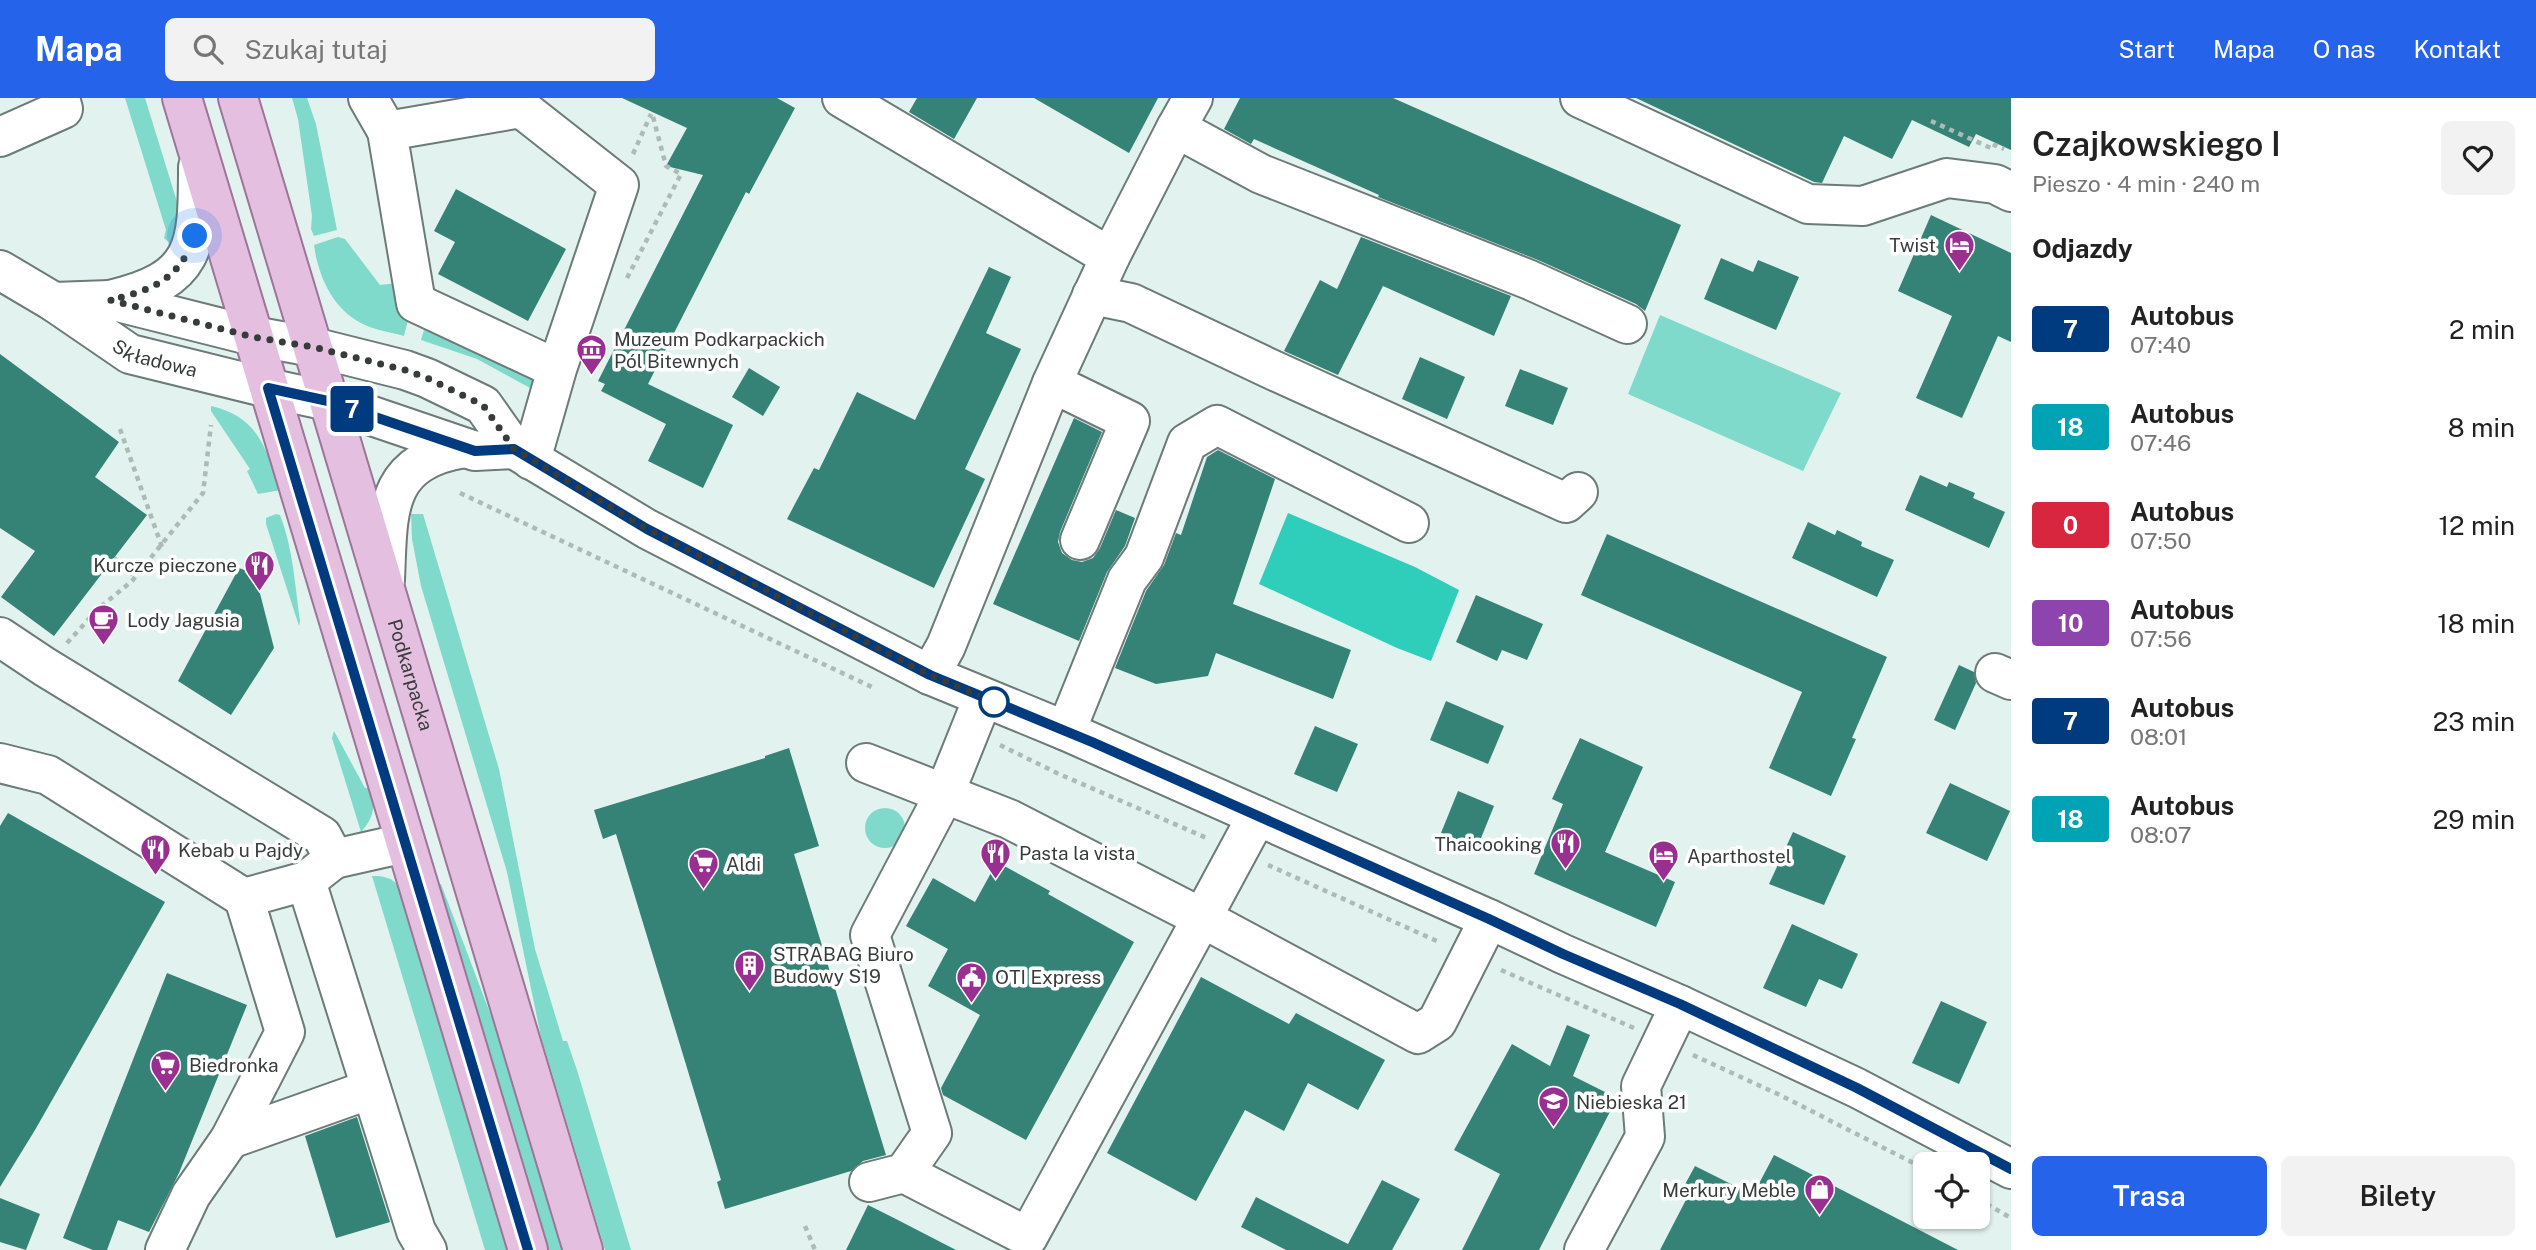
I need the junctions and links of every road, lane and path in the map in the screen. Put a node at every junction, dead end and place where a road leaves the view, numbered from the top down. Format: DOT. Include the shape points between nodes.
graph roads {
  1 [pos="61,98"];
  2 [pos="182,98"];
  3 [pos="238,98"];
  4 [pos="369,98"];
  5 [pos="842,98"];
  6 [pos="1580,98"];
  7 [pos="652,113"];
  8 [pos="1185,113"];
  9 [pos="1931,121"];
  10 [pos="387,131"];
  11 [pos="0,136"];
  12 [pos="198,153"];
  13 [pos="2011,153"];
  14 [pos="619,185"];
  15 [pos="2011,192"];
  16 [pos="1110,257"];
  17 [pos="0,270"];
  18 [pos="1092,295"];
  19 [pos="110,300"];
  20 [pos="54,302"];
  21 [pos="1627,324"];
  22 [pos="253,337"];
  23 [pos="313,347"];
  24 [pos="557,369"];
  25 [pos="1052,383"];
  26 [pos="268,388"];
  27 [pos="328,401"];
  28 [pos="211,425"];
  29 [pos="120,429"];
  30 [pos="465,448"];
  31 [pos="522,455"];
  32 [pos="1578,492"];
  33 [pos="460,493"];
  34 [pos="1409,523"];
  35 [pos="1080,540"];
  36 [pos="162,547"];
  37 [pos="114,558"];
  38 [pos="135,577"];
  39 [pos="385,589"];
  40 [pos="0,637"];
  41 [pos="45,667"];
  42 [pos="930,675"];
  43 [pos="886,693"];
  44 [pos="976,714"];
  45 [pos="1066,731"];
  46 [pos="0,763"];
  47 [pos="866,763"];
  48 [pos="944,795"];
  49 [pos="1257,816"];
  50 [pos="405,843"];
  51 [pos="1238,852"];
  52 [pos="320,870"];
  53 [pos="244,898"];
  54 [pos="1202,918"];
  55 [pos="1489,919"];
  56 [pos="1470,957"];
  57 [pos="1680,1004"];
  58 [pos="1662,1041"];
  59 [pos="371,1089"];
  60 [pos="230,1139"];
  61 [pos="1913,1163"];
  62 [pos="2011,1169"];
  63 [pos="1990,1206"];
  64 [pos="2011,1218"];
  65 [pos="805,1226"];
  66 [pos="164,1250"];
  67 [pos="427,1250"];
  68 [pos="528,1250"];
  69 [pos="583,1250"];
  70 [pos="815,1250"];
  71 [pos="1584,1250"];
  1 -- 11 [label="street" via="63,109"];
  2 -- 12 [label="main road"];
  3 -- 23 [label="main road, Podkarpacka"];
  4 -- 10 [label="street"];
  5 -- 16 [label="street"];
  6 -- 15 [label="street" via="1808,204 1863,206 1948,178 1995,184"];
  7 -- 14 [label="path"];
  8 -- 16 [label="street"];
  8 -- 21 [label="street" via="1261,174 1530,280"];
  9 -- 13 [label="path"];
  10 -- 14 [label="street" via="521,108"];
  10 -- 24 [label="street" via="416,303"];
  12 -- 19 [label="street" via="198,219 184,259 157,285"];
  12 -- 22 [label="main road"];
  14 -- 24 [label="street"];
  16 -- 18 [label="street"];
  17 -- 20 [label="street, Składowa"];
  18 -- 25 [label="street"];
  18 -- 32 [label="street" via="1131,303 1566,503"];
  19 -- 20 [label="street, Składowa"];
  19 -- 22 [label="street, Składowa"];
  20 -- 26 [label="street, Składowa" via="131,354"];
  22 -- 23 [label="street, Składowa"];
  22 -- 26 [label="main road"];
  23 -- 27 [label="main road, Podkarpacka"];
  23 -- 31 [label="street, Składowa" via="412,373 483,405"];
  24 -- 31 [label="street"];
  25 -- 35 [label="street" via="1130,421"];
  25 -- 42 [label="street" via="946,646"];
  26 -- 27 [label="street, Składowa"];
  26 -- 50 [label="main road"];
  27 -- 30 [label="street, Składowa"];
  27 -- 39 [label="main road, Podkarpacka"];
  28 -- 36 [label="path" via="203,493"];
  29 -- 36 [label="path"];
  30 -- 31 [label="street"];
  30 -- 39 [label="street" via="426,459 397,488 387,522"];
  31 -- 42 [label="street" via="647,529"];
  33 -- 43 [label="path"];
  34 -- 45 [label="street" via="1217,425 1187,443 1144,557 1127,580"];
  36 -- 38 [label="path"];
  37 -- 38 [label="path"];
  38 -- 41 [label="path" via="98,609"];
  39 -- 69 [label="main road, Podkarpacka"];
  40 -- 41 [label="street"];
  41 -- 52 [label="street" via="322,836"];
  42 -- 44 [label="street"];
  44 -- 45 [label="street"];
  44 -- 48 [label="street"];
  44 -- 51 [label="path" via="1059,774"];
  45 -- 49 [label="street"];
  46 -- 53 [label="street" via="48,775"];
  47 -- 48 [label="street"];
  48 -- 54 [label="street" via="1009,819"];
  48 -- 54 [label="street" via="870,935 932,1133 887,1178 1028,1237"];
  49 -- 51 [label="street"];
  49 -- 55 [label="street"];
  50 -- 52 [label="street"];
  50 -- 68 [label="main road"];
  51 -- 54 [label="street"];
  51 -- 56 [label="path"];
  52 -- 53 [label="street"];
  52 -- 59 [label="street"];
  53 -- 60 [label="street" via="285,1032"];
  54 -- 56 [label="street" via="1418,1034 1437,1022"];
  55 -- 56 [label="street"];
  55 -- 57 [label="street"];
  56 -- 58 [label="path"];
  57 -- 58 [label="street"];
  57 -- 62 [label="street" via="1857,1088"];
  58 -- 61 [label="path"];
  58 -- 71 [label="street" via="1641,1086 1645,1138"];
  59 -- 60 [label="street"];
  59 -- 67 [label="street" via="416,1231"];
  60 -- 66 [label="street" via="191,1195"];
  63 -- 64 [label="path"];
  65 -- 70 [label="path"];
}
